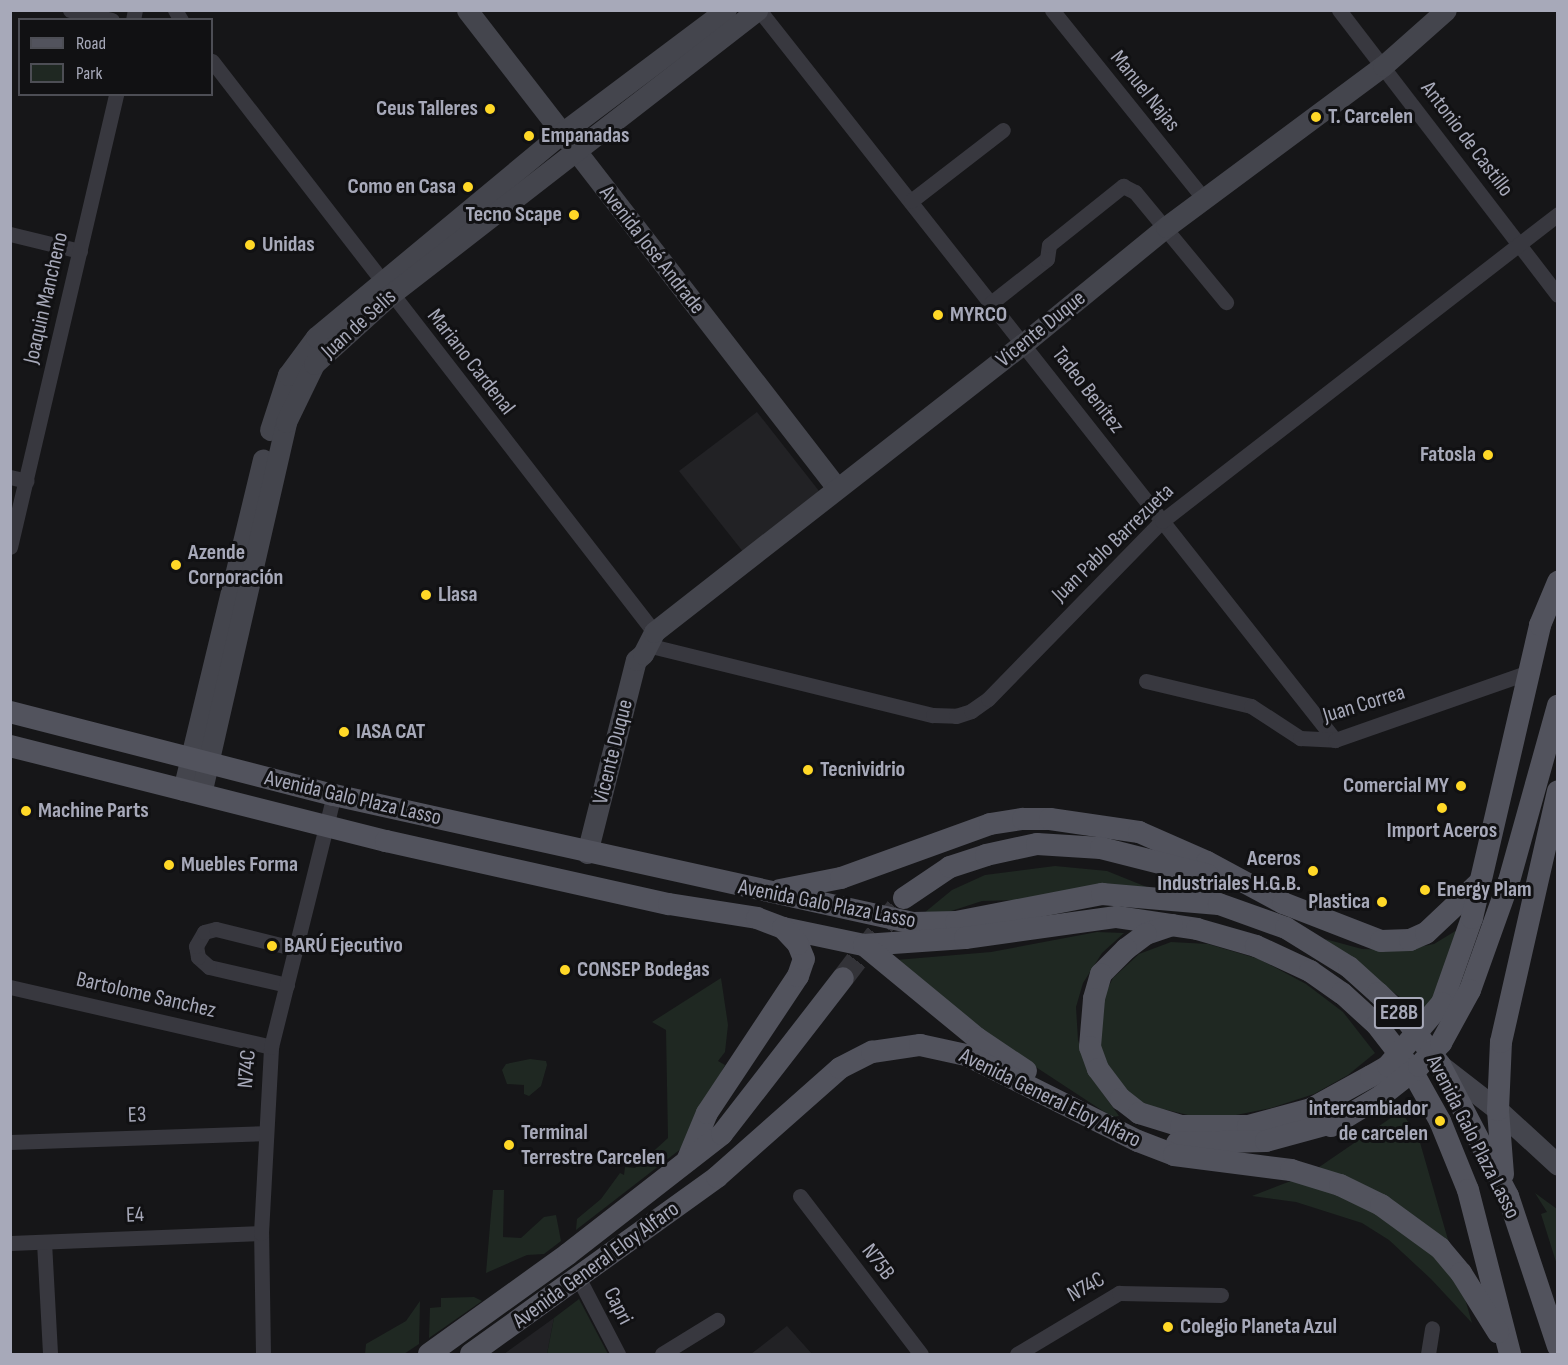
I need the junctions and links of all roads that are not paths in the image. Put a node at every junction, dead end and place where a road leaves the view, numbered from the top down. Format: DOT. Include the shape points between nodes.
graph roads {
  1 [pos="70,10"];
  2 [pos="468,10"];
  3 [pos="726,10"];
  4 [pos="758,10"];
  5 [pos="1052,10"];
  6 [pos="1339,10"];
  7 [pos="1446,10"];
  8 [pos="104,18"];
  9 [pos="213,62"];
  10 [pos="1383,66"];
  11 [pos="116,96"];
  12 [pos="1003,130"];
  13 [pos="562,133"];
  14 [pos="575,150"];
  15 [pos="1204,199"];
  16 [pos="495,201"];
  17 [pos="910,201"];
  18 [pos="1557,214"];
  19 [pos="1166,227"];
  20 [pos="10,234"];
  21 [pos="1519,246"];
  22 [pos="80,251"];
  23 [pos="385,289"];
  24 [pos="1557,295"];
  25 [pos="1226,302"];
  26 [pos="991,303"];
  27 [pos="1023,344"];
  28 [pos="10,477"];
  29 [pos="27,481"];
  30 [pos="837,488"];
  31 [pos="1162,521"];
  32 [pos="10,547"];
  33 [pos="1557,582"];
  34 [pos="648,644"];
  35 [pos="1529,672"];
  36 [pos="1146,681"];
  37 [pos="1557,706"];
  38 [pos="10,712"];
  39 [pos="1335,740"];
  40 [pos="10,746"];
  41 [pos="199,760"];
  42 [pos="192,792"];
  43 [pos="334,795"];
  44 [pos="1551,797"];
  45 [pos="327,826"];
  46 [pos="594,855"];
  47 [pos="1144,856"];
  48 [pos="1480,882"];
  49 [pos="764,892"];
  50 [pos="1261,892"];
  51 [pos="904,898"];
  52 [pos="1219,904"];
  53 [pos="1172,925"];
  54 [pos="783,928"];
  55 [pos="864,945"];
  56 [pos="296,949"];
  57 [pos="843,978"];
  58 [pos="1462,983"];
  59 [pos="287,985"];
  60 [pos="10,987"];
  61 [pos="271,1047"];
  62 [pos="1440,1065"];
  63 [pos="1376,1086"];
  64 [pos="1498,1110"];
  65 [pos="1343,1120"];
  66 [pos="264,1134"];
  67 [pos="10,1142"];
  68 [pos="686,1162"];
  69 [pos="1240,1162"];
  70 [pos="1554,1163"];
  71 [pos="1502,1172"];
  72 [pos="800,1196"];
  73 [pos="1508,1197"];
  74 [pos="261,1233"];
  75 [pos="44,1242"];
  76 [pos="10,1243"];
  77 [pos="579,1278"];
  78 [pos="1221,1295"];
  79 [pos="717,1320"];
  80 [pos="1432,1328"];
  81 [pos="1557,1346"];
  82 [pos="1510,1353"];
  83 [pos="50,1354"];
  84 [pos="263,1354"];
  85 [pos="429,1354"];
  86 [pos="471,1354"];
  87 [pos="618,1354"];
  88 [pos="662,1354"];
  89 [pos="921,1354"];
  90 [pos="1017,1354"];
  91 [pos="1428,1354"];
  1 -- 8 [label="street"];
  2 -- 13 [label="street, Avenida José Andrade"];
  3 -- 13 [label="street, Juan de Selis"];
  4 -- 14 [label="street, Juan de Selis"];
  4 -- 17 [label="street, Tadeo Benítez"];
  5 -- 15 [label="street, Manuel Najas"];
  6 -- 10 [label="street, Antonio de Castillo"];
  7 -- 10 [label="street, Vicente Duque"];
  9 -- 23 [label="street, Mariano Cardenal"];
  10 -- 15 [label="street, Vicente Duque"];
  10 -- 21 [label="street, Antonio de Castillo"];
  11 -- 22 [label="street, Joaquin Mancheno"];
  12 -- 17 [label="street"];
  13 -- 14 [label="street, Avenida José Andrade"];
  13 -- 16 [label="street, Juan de Selis"];
  14 -- 16 [label="street, Juan de Selis"];
  14 -- 30 [label="street, Avenida José Andrade"];
  15 -- 19 [label="street, Vicente Duque"];
  16 -- 23 [label="street, Juan de Selis"];
  17 -- 26 [label="street, Tadeo Benítez"];
  18 -- 21 [label="street, Juan Pablo Barrezueta"];
  19 -- 25 [label="street"];
  19 -- 26 [label="street" via="1132,189 1119,187 1048,245 1047,260"];
  19 -- 27 [label="street, Vicente Duque"];
  20 -- 22 [label="street"];
  21 -- 24 [label="street, Antonio de Castillo"];
  21 -- 31 [label="street, Juan Pablo Barrezueta"];
  22 -- 29 [label="street, Joaquin Mancheno"];
  23 -- 34 [label="street, Mariano Cardenal"];
  23 -- 41 [label="street, Juan de Selis" via="314,364 292,404"];
  26 -- 27 [label="street, Tadeo Benítez"];
  27 -- 30 [label="street, Vicente Duque"];
  27 -- 31 [label="street, Tadeo Benítez"];
  28 -- 29 [label="street"];
  29 -- 32 [label="street, Joaquin Mancheno"];
  30 -- 34 [label="street, Vicente Duque"];
  31 -- 34 [label="street, Juan Pablo Barrezueta" via="988,699 964,714 933,715"];
  31 -- 39 [label="street, Tadeo Benítez"];
  33 -- 35 [label="main road" via="1540,625"];
  34 -- 46 [label="street, Vicente Duque" via="646,664"];
  35 -- 39 [label="street, Juan Correa"];
  35 -- 48 [label="main road"];
  36 -- 39 [label="street, Juan Correa" via="1251,706 1300,738"];
  37 -- 44 [label="main road"];
  38 -- 41 [label="main road, Avenida Galo Plaza Lasso"];
  40 -- 42 [label="main road, Avenida Galo Plaza Lasso"];
  41 -- 42 [label="street, Juan de Selis"];
  41 -- 43 [label="main road, Avenida Galo Plaza Lasso"];
  42 -- 45 [label="main road, Avenida Galo Plaza Lasso"];
  43 -- 45 [label="street, N74C"];
  43 -- 46 [label="main road, Avenida Galo Plaza Lasso"];
  44 -- 58 [label="main road"];
  44 -- 64 [label="main road" via="1503,1031"];
  45 -- 54 [label="main road, Avenida Galo Plaza Lasso" via="669,904 757,918"];
  45 -- 56 [label="street, N74C"];
  46 -- 49 [label="main road, Avenida Galo Plaza Lasso"];
  47 -- 50 [label="main road"];
  47 -- 51 [label="main road" via="1064,845 1011,848 950,867"];
  47 -- 52 [label="main road"];
  48 -- 50 [label="main road" via="1435,927 1410,940 1395,942 1368,939"];
  48 -- 58 [label="main road"];
  49 -- 50 [label="main road" via="841,878 990,824 1050,819 1139,832"];
  49 -- 52 [label="main road, Avenida Galo Plaza Lasso" via="867,915 933,924 1087,895"];
  52 -- 62 [label="main road, Avenida Galo Plaza Lasso / E28B" via="1286,928 1349,967 1408,1022"];
  53 -- 55 [label="main road, Avenida Galo Plaza Lasso" via="1137,918 1100,918 965,938"];
  53 -- 63 [label="main road" via="1146,934 1101,974 1094,999 1090,1047 1098,1069 1121,1099 1139,1113 1181,1126 1248,1126"];
  53 -- 82 [label="main road, Avenida Galo Plaza Lasso / E28B" via="1256,945 1310,972 1342,993 1398,1049 1440,1121 1468,1190"];
  54 -- 55 [label="main road, Avenida Galo Plaza Lasso"];
  54 -- 68 [label="main road" via="798,944 804,959 798,976 707,1113"];
  55 -- 65 [label="main road" via="1006,1058 1144,1136 1176,1143 1232,1144 1266,1140"];
  56 -- 59 [label="street, N74C"];
  56 -- 59 [label="street" via="216,929 204,932 196,946 198,957 209,967"];
  57 -- 68 [label="main road, Avenida General Eloy Alfaro" via="736,1119"];
  58 -- 63 [label="main road, bridge" via="1441,1043 1419,1066"];
  59 -- 61 [label="street, N74C"];
  60 -- 61 [label="street, Bartolome Sanchez"];
  61 -- 66 [label="street, N74C"];
  62 -- 64 [label="street"];
  62 -- 73 [label="main road, Avenida Galo Plaza Lasso / E28B"];
  63 -- 65 [label="main road"];
  64 -- 70 [label="street"];
  64 -- 71 [label="main road"];
  65 -- 69 [label="main road" via="1290,1145"];
  66 -- 67 [label="street, E3"];
  66 -- 74 [label="street, N74C"];
  68 -- 85 [label="main road, Avenida General Eloy Alfaro"];
  69 -- 77 [label="main road, Avenida General Eloy Alfaro" via="1174,1155 956,1052 920,1045 890,1048 840,1068 717,1177"];
  69 -- 82 [label="main road, Avenida General Eloy Alfaro" via="1291,1170 1340,1185 1416,1228 1461,1273"];
  70 -- 71 [label="street" via="1517,1143 1508,1149"];
  71 -- 73 [label="main road"];
  72 -- 89 [label="street, N75B"];
  73 -- 81 [label="main road, Avenida Galo Plaza Lasso / E28B"];
  74 -- 75 [label="street, E4"];
  74 -- 84 [label="street, N74C"];
  75 -- 76 [label="street, E4"];
  75 -- 83 [label="street"];
  77 -- 86 [label="main road, Avenida General Eloy Alfaro"];
  77 -- 87 [label="street, Capri"];
  78 -- 90 [label="street, N74C" via="1119,1293"];
  79 -- 88 [label="street"];
  80 -- 91 [label="street"];
}
